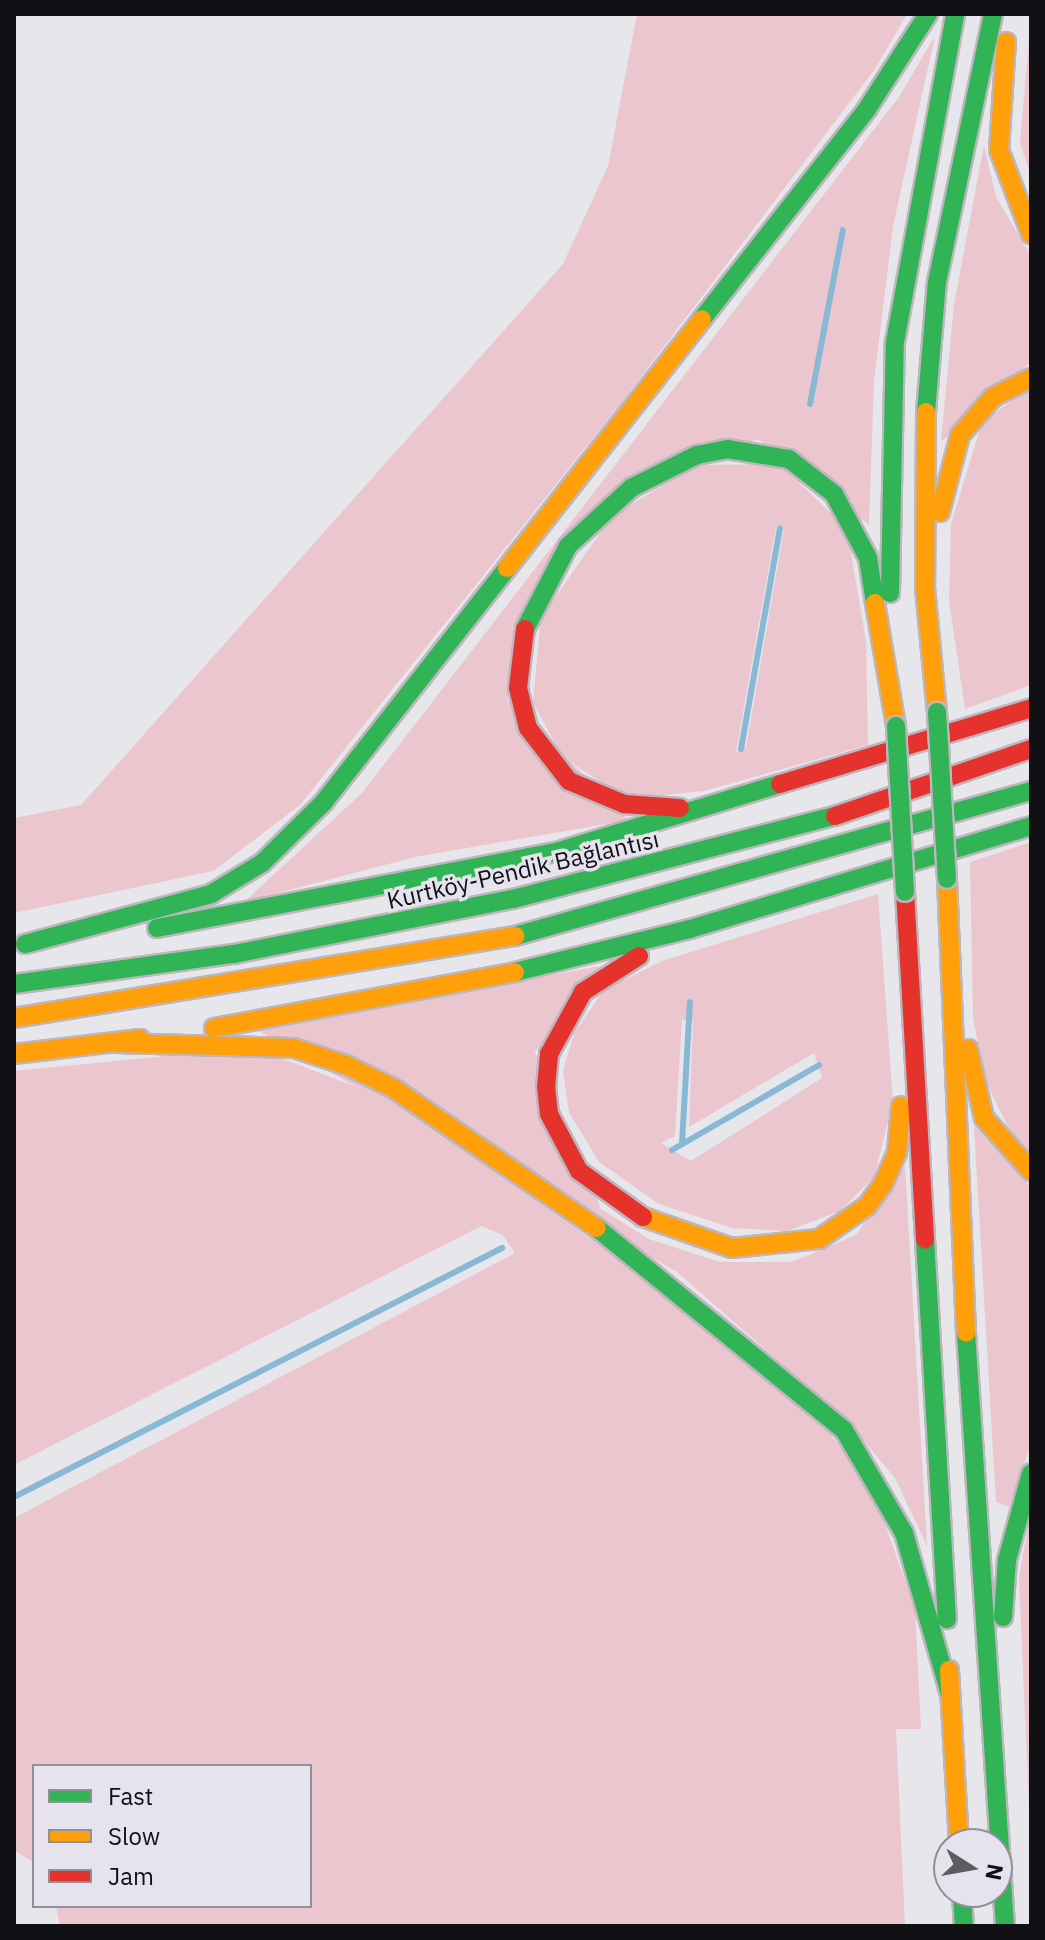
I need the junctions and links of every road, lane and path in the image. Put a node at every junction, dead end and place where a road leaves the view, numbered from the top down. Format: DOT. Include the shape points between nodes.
graph roads {
  1 [pos="928,14"];
  2 [pos="955,14"];
  3 [pos="993,14"];
  4 [pos="1009,14"];
  5 [pos="1031,234"];
  6 [pos="1031,378"];
  7 [pos="925,588"];
  8 [pos="1031,708"];
  9 [pos="896,726"];
  10 [pos="1031,749"];
  11 [pos="1031,791"];
  12 [pos="738,802"];
  13 [pos="1031,826"];
  14 [pos="690,929"];
  15 [pos="20,945"];
  16 [pos="910,953"];
  17 [pos="947,954"];
  18 [pos="14,984"];
  19 [pos="14,1018"];
  20 [pos="117,1043"];
  21 [pos="14,1054"];
  22 [pos="1031,1171"];
  23 [pos="1031,1473"];
  24 [pos="950,1694"];
  25 [pos="997,1807"];
  26 [pos="958,1828"];
  27 [pos="1005,1926"];
  1 -- 15 [label="highway" via="858,121 323,803 262,863 211,894"];
  2 -- 9 [label="highway" via="895,342 889,494"];
  3 -- 7 [label="highway" via="937,282 924,435"];
  4 -- 5 [label="highway" via="999,150"];
  6 -- 7 [label="highway" via="993,397 960,435 945,476"];
  7 -- 17 [label="highway, bridge" via="937,712"];
  8 -- 12 [label="highway"];
  9 -- 12 [label="highway" via="868,558 834,494 789,459 760,451 727,449 665,468 598,513 568,546 526,623 518,688 528,728 546,757 595,796 663,809"];
  9 -- 16 [label="highway, bridge"];
  10 -- 18 [label="highway, Kurtköy-Pendik Bağlantısı" via="831,817 513,899 249,951"];
  11 -- 19 [label="highway" via="524,935"];
  12 -- 15 [label="highway" via="559,851 220,919"];
  13 -- 14 [label="highway"];
  14 -- 16 [label="highway" via="583,992 549,1054 549,1114 579,1171 609,1195 670,1231 732,1248 819,1239 867,1206 883,1184 902,1121"];
  14 -- 20 [label="highway" via="487,979"];
  16 -- 24 [label="highway"];
  17 -- 22 [label="highway" via="984,1118"];
  17 -- 25 [label="highway"];
  20 -- 21 [label="highway"];
  20 -- 24 [label="highway" via="294,1048 346,1065 393,1088 645,1261 844,1430 904,1533"];
  23 -- 25 [label="highway" via="1007,1560"];
  24 -- 26 [label="highway"];
  25 -- 27 [label="highway"];
}
